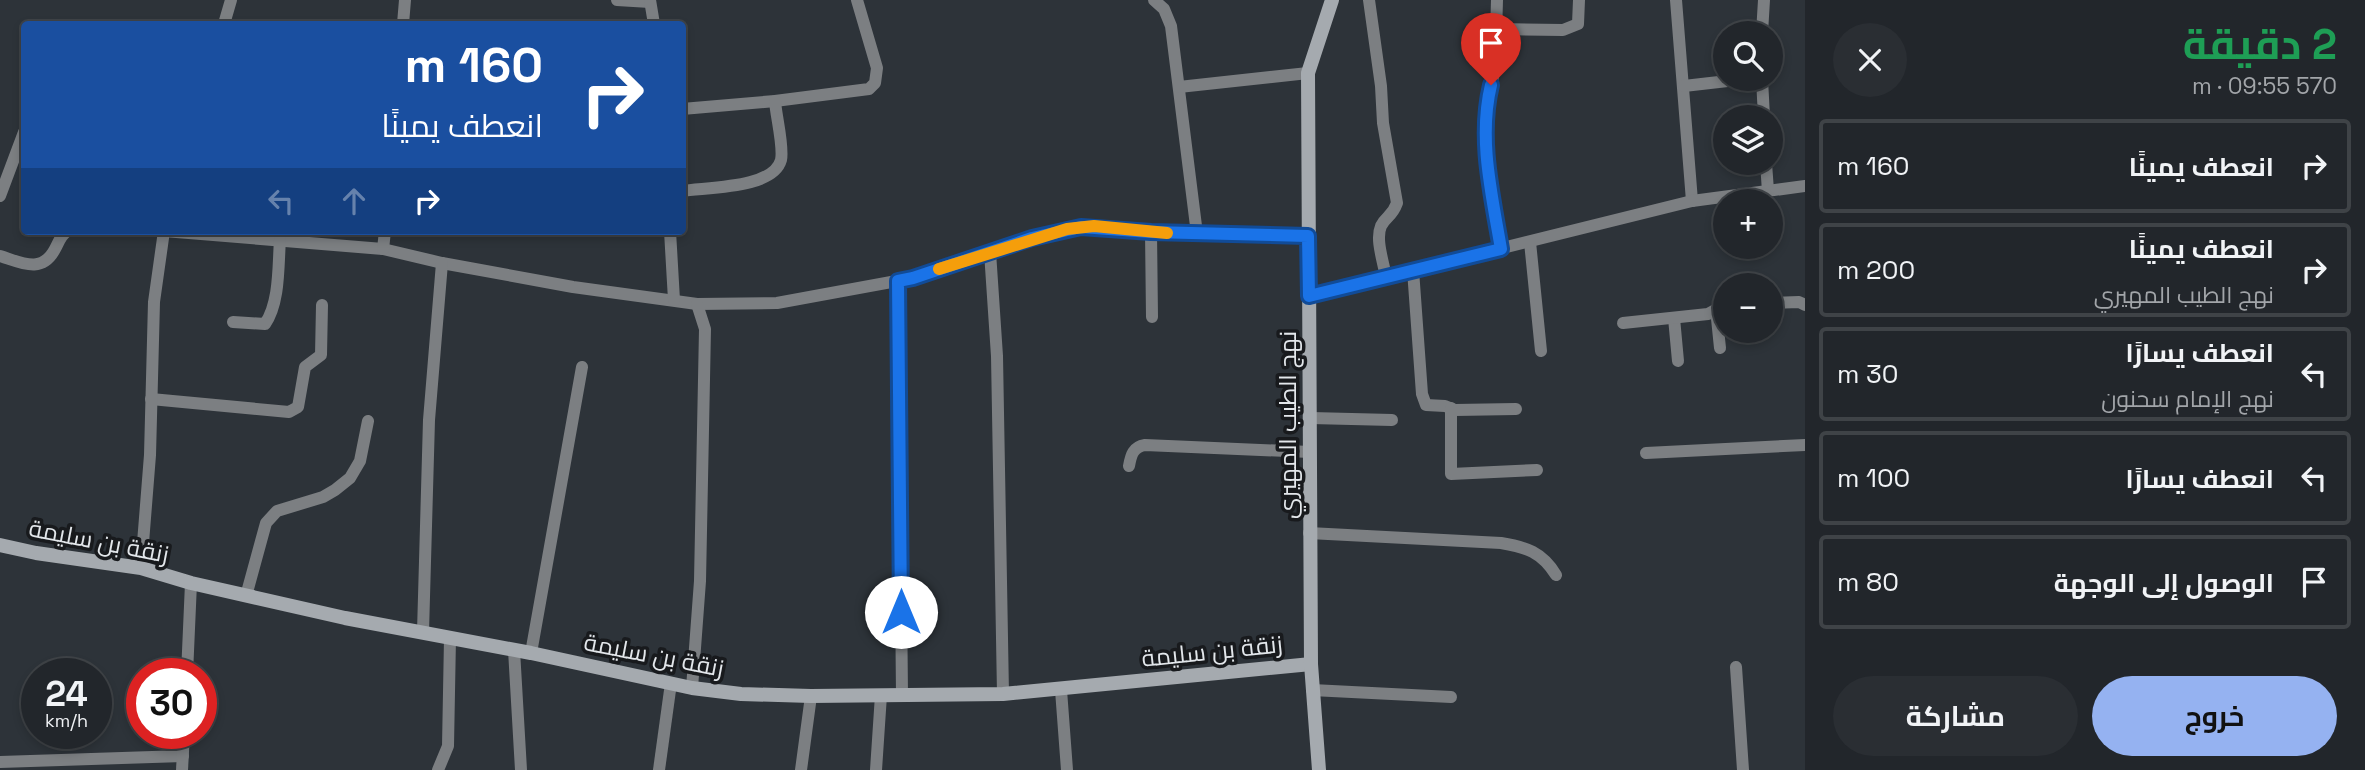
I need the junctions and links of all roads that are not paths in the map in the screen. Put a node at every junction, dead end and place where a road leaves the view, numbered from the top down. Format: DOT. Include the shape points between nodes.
graph roads {
  1 [pos="231,0"];
  2 [pos="405,0"];
  3 [pos="617,0"];
  4 [pos="857,0"];
  5 [pos="1154,0"];
  6 [pos="1332,0"];
  7 [pos="1369,0"];
  8 [pos="1497,0"];
  9 [pos="1579,0"];
  10 [pos="1676,0"];
  11 [pos="1764,0"];
  12 [pos="650,1"];
  13 [pos="224,21"];
  14 [pos="402,21"];
  15 [pos="653,21"];
  16 [pos="1763,21"];
  17 [pos="1497,29"];
  18 [pos="1308,73"];
  19 [pos="1713,83"];
  20 [pos="1684,86"];
  21 [pos="1179,87"];
  22 [pos="775,101"];
  23 [pos="686,109"];
  24 [pos="21,140"];
  25 [pos="1805,186"];
  26 [pos="1783,189"];
  27 [pos="686,190"];
  28 [pos="0,196"];
  29 [pos="1713,198"];
  30 [pos="1692,201"];
  31 [pos="1151,232"];
  32 [pos="1197,233"];
  33 [pos="62,235"];
  34 [pos="163,235"];
  35 [pos="216,235"];
  36 [pos="385,235"];
  37 [pos="670,235"];
  38 [pos="1308,236"];
  39 [pos="280,240"];
  40 [pos="1530,242"];
  41 [pos="383,249"];
  42 [pos="1501,249"];
  43 [pos="990,252"];
  44 [pos="0,256"];
  45 [pos="442,263"];
  46 [pos="1413,270"];
  47 [pos="1386,278"];
  48 [pos="898,281"];
  49 [pos="1309,296"];
  50 [pos="674,300"];
  51 [pos="698,303"];
  52 [pos="1783,303"];
  53 [pos="322,304"];
  54 [pos="1805,305"];
  55 [pos="1713,311"];
  56 [pos="1152,317"];
  57 [pos="1674,318"];
  58 [pos="233,322"];
  59 [pos="1623,323"];
  60 [pos="1720,343"];
  61 [pos="1720,348"];
  62 [pos="1541,351"];
  63 [pos="1678,361"];
  64 [pos="582,367"];
  65 [pos="151,399"];
  66 [pos="1451,408"];
  67 [pos="1516,409"];
  68 [pos="1311,418"];
  69 [pos="1392,420"];
  70 [pos="368,421"];
  71 [pos="1805,445"];
  72 [pos="1310,452"];
  73 [pos="1646,453"];
  74 [pos="1129,467"];
  75 [pos="1537,470"];
  76 [pos="1310,533"];
  77 [pos="0,545"];
  78 [pos="141,568"];
  79 [pos="1556,575"];
  80 [pos="191,583"];
  81 [pos="246,596"];
  82 [pos="423,632"];
  83 [pos="450,638"];
  84 [pos="514,650"];
  85 [pos="531,653"];
  86 [pos="188,658"];
  87 [pos="1311,664"];
  88 [pos="1736,667"];
  89 [pos="671,683"];
  90 [pos="692,688"];
  91 [pos="1061,690"];
  92 [pos="1312,690"];
  93 [pos="1003,694"];
  94 [pos="881,695"];
  95 [pos="902,695"];
  96 [pos="811,696"];
  97 [pos="1451,697"];
  98 [pos="0,762"];
  99 [pos="182,763"];
  100 [pos="438,770"];
  101 [pos="522,770"];
  102 [pos="659,770"];
  103 [pos="802,770"];
  104 [pos="876,770"];
  105 [pos="1067,770"];
  106 [pos="1319,770"];
  107 [pos="1743,770"];
  1 -- 13 [label="street"];
  2 -- 14 [label="street"];
  3 -- 12 [label="street"];
  4 -- 22 [label="street" via="877,68 875,83 869,89"];
  5 -- 21 [label="street" via="1171,26"];
  6 -- 18 [label="street, نهج الطيب المهيري"];
  7 -- 47 [label="street" via="1397,203 1378,233"];
  8 -- 17 [label="street"];
  9 -- 17 [label="street" via="1578,24 1563,30"];
  10 -- 20 [label="street"];
  11 -- 16 [label="street"];
  12 -- 15 [label="street"];
  17 -- 42 [label="street" via="1485,147"];
  18 -- 21 [label="street"];
  18 -- 38 [label="street, نهج الطيب المهيري"];
  19 -- 20 [label="street"];
  20 -- 30 [label="street"];
  21 -- 32 [label="street"];
  22 -- 23 [label="street"];
  22 -- 27 [label="street" via="782,158 777,170 761,181"];
  24 -- 28 [label="street"];
  25 -- 26 [label="street"];
  29 -- 30 [label="street"];
  30 -- 40 [label="street"];
  31 -- 32 [label="street"];
  31 -- 43 [label="street" via="1081,227"];
  31 -- 56 [label="street"];
  32 -- 38 [label="street"];
  33 -- 44 [label="street" via="46,262 37,266"];
  34 -- 65 [label="street" via="154,302"];
  35 -- 39 [label="street"];
  36 -- 41 [label="street"];
  37 -- 50 [label="street"];
  38 -- 49 [label="street, نهج الطيب المهيري"];
  39 -- 41 [label="street"];
  39 -- 58 [label="street" via="268,319 265,324"];
  40 -- 42 [label="street"];
  40 -- 62 [label="street"];
  41 -- 45 [label="street"];
  42 -- 46 [label="street"];
  43 -- 48 [label="street"];
  43 -- 93 [label="street" via="997,356"];
  45 -- 50 [label="street"];
  45 -- 82 [label="street" via="429,420"];
  46 -- 47 [label="street"];
  46 -- 66 [label="street" via="1422,394 1426,405"];
  47 -- 49 [label="street"];
  48 -- 51 [label="street" via="777,303"];
  48 -- 95 [label="street"];
  49 -- 68 [label="street, نهج الطيب المهيري"];
  50 -- 51 [label="street"];
  51 -- 90 [label="street" via="705,329 700,581"];
  52 -- 54 [label="street"];
  53 -- 65 [label="street" via="321,355 305,367 298,407 289,412"];
  55 -- 57 [label="street"];
  57 -- 59 [label="street"];
  57 -- 63 [label="street"];
  60 -- 61 [label="street"];
  64 -- 85 [label="street"];
  65 -- 78 [label="street"];
  66 -- 67 [label="street"];
  66 -- 75 [label="street" via="1451,474"];
  68 -- 69 [label="street"];
  68 -- 72 [label="street, نهج الطيب المهيري"];
  70 -- 81 [label="street" via="360,461 350,478 323,497 277,511 265,523"];
  71 -- 73 [label="street"];
  72 -- 74 [label="street" via="1145,445 1133,451"];
  72 -- 76 [label="street, نهج الطيب المهيري"];
  76 -- 79 [label="street" via="1525,547 1539,554"];
  76 -- 87 [label="street, نهج الطيب المهيري"];
  77 -- 78 [label="street, زنقة بن سليمة"];
  78 -- 80 [label="street, زنقة بن سليمة"];
  80 -- 81 [label="street, زنقة بن سليمة"];
  80 -- 86 [label="street"];
  81 -- 82 [label="street, زنقة بن سليمة"];
  82 -- 83 [label="street, زنقة بن سليمة"];
  83 -- 84 [label="street, زنقة بن سليمة"];
  83 -- 100 [label="street" via="448,746"];
  84 -- 85 [label="street, زنقة بن سليمة"];
  84 -- 101 [label="street"];
  85 -- 89 [label="street, زنقة بن سليمة"];
  87 -- 91 [label="street, زنقة بن سليمة"];
  87 -- 92 [label="street, نهج الطيب المهيري"];
  88 -- 107 [label="street"];
  89 -- 90 [label="street, زنقة بن سليمة"];
  89 -- 102 [label="street"];
  90 -- 96 [label="street, زنقة بن سليمة"];
  91 -- 93 [label="street, زنقة بن سليمة"];
  91 -- 105 [label="street"];
  92 -- 97 [label="street"];
  92 -- 106 [label="street, نهج الطيب المهيري"];
  93 -- 95 [label="street, زنقة بن سليمة"];
  94 -- 95 [label="street, زنقة بن سليمة"];
  94 -- 96 [label="street, زنقة بن سليمة"];
  94 -- 104 [label="street"];
  96 -- 103 [label="street"];
  98 -- 99 [label="street"];
}
